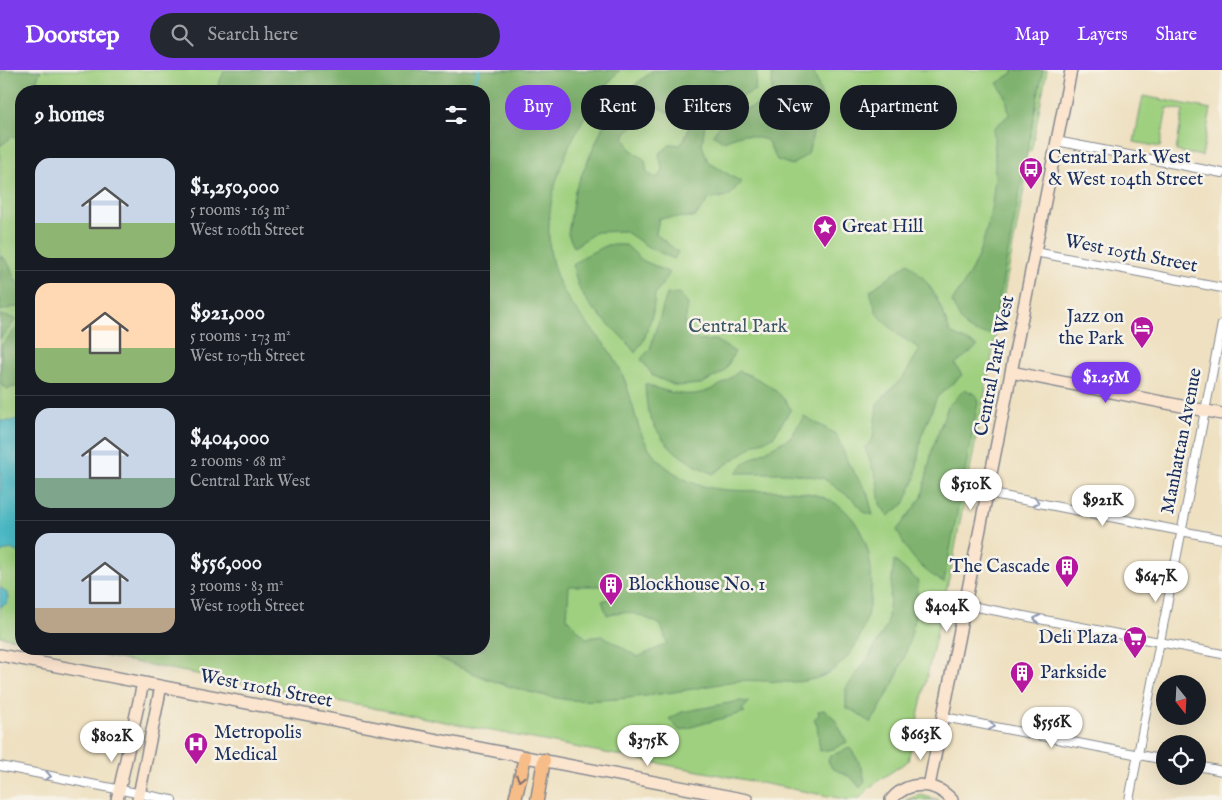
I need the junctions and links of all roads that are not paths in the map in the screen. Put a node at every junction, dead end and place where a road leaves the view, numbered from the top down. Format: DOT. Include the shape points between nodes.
graph roads {
  1 [pos="1070,70"];
  2 [pos="1056,141"];
  3 [pos="1222,173"];
  4 [pos="1035,252"];
  5 [pos="1222,288"];
  6 [pos="1222,324"];
  7 [pos="1012,372"];
  8 [pos="1205,410"];
  9 [pos="1222,414"];
  10 [pos="988,493"];
  11 [pos="1181,531"];
  12 [pos="1222,538"];
  13 [pos="966,605"];
  14 [pos="1160,642"];
  15 [pos="1222,654"];
  16 [pos="0,655"];
  17 [pos="143,683"];
  18 [pos="161,686"];
  19 [pos="944,717"];
  20 [pos="1138,754"];
  21 [pos="525,757"];
  22 [pos="1156,758"];
  23 [pos="544,760"];
  24 [pos="0,766"];
  25 [pos="1206,768"];
  26 [pos="1222,771"];
  27 [pos="929,786"];
  28 [pos="118,795"];
  29 [pos="139,797"];
  30 [pos="172,800"];
  31 [pos="515,800"];
  32 [pos="537,800"];
  33 [pos="747,800"];
  34 [pos="891,800"];
  35 [pos="952,800"];
  36 [pos="1129,800"];
  1 -- 2 [label="main road, Central Park West"];
  2 -- 3 [label="street"];
  2 -- 4 [label="main road, Central Park West"];
  4 -- 5 [label="street, West 105th Street"];
  4 -- 7 [label="main road, Central Park West"];
  6 -- 8 [label="street, Manhattan Avenue"];
  7 -- 8 [label="main road"];
  7 -- 10 [label="main road, Central Park West"];
  8 -- 9 [label="main road"];
  8 -- 11 [label="street, Manhattan Avenue"];
  10 -- 11 [label="street, one-way"];
  10 -- 13 [label="main road, Central Park West"];
  11 -- 12 [label="street"];
  11 -- 14 [label="street, Manhattan Avenue"];
  14 -- 13 [label="street, one-way"];
  13 -- 19 [label="main road, Central Park West"];
  14 -- 15 [label="street"];
  14 -- 20 [label="street, Manhattan Avenue"];
  16 -- 17 [label="main road, West 110th Street"];
  17 -- 18 [label="main road, West 110th Street"];
  17 -- 28 [label="main road"];
  18 -- 21 [label="main road, West 110th Street"];
  18 -- 29 [label="main road"];
  19 -- 20 [label="street, one-way"];
  19 -- 27 [label="main road, Central Park West"];
  20 -- 22 [label="street"];
  20 -- 36 [label="street, Manhattan Avenue"];
  21 -- 23 [label="main road, West 110th Street"];
  21 -- 31 [label="main road, one-way"];
  23 -- 32 [label="main road"];
  23 -- 33 [label="main road, West 110th Street"];
  24 -- 28 [label="street, one-way"];
  25 -- 26 [label="street"];
  27 -- 34 [label="main road" via="910,787"];
  27 -- 35 [label="main road"];
  28 -- 29 [label="street"];
  29 -- 30 [label="street"];
}
